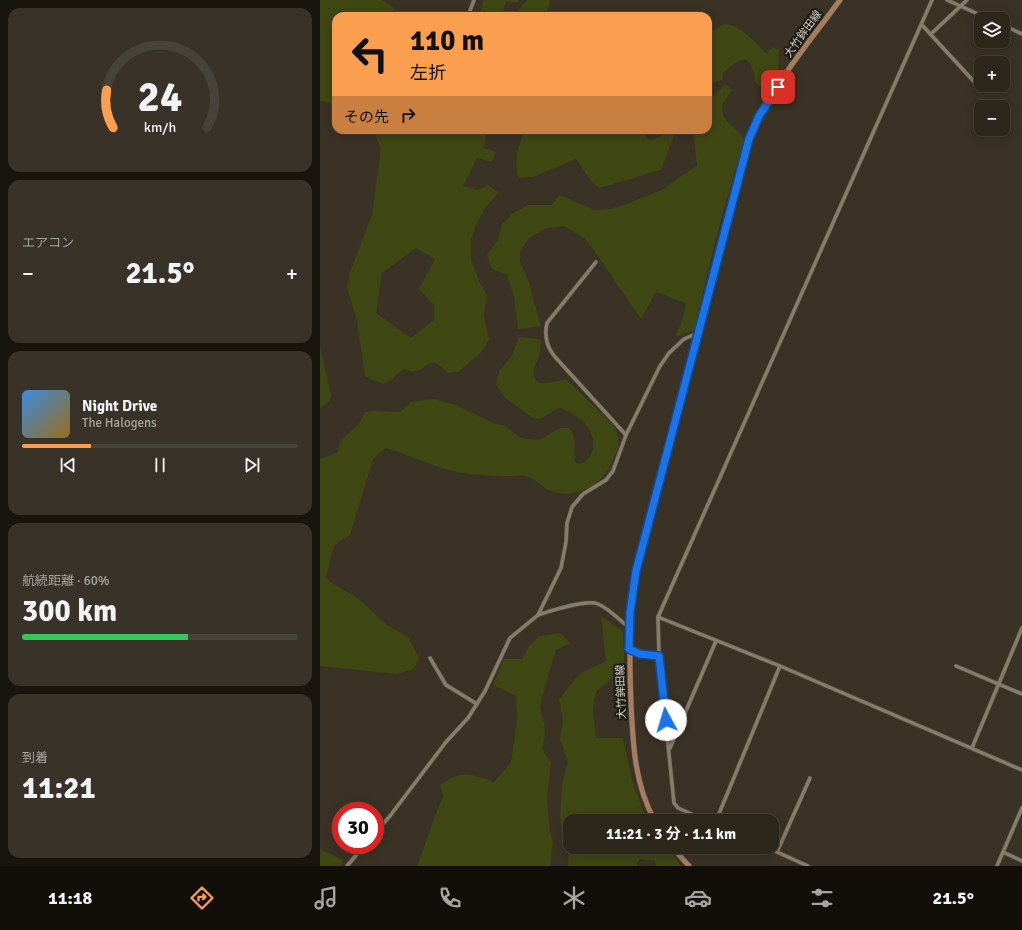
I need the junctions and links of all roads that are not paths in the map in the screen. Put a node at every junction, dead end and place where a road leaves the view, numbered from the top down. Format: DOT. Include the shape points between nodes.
graph roads {
  1 [pos="474,0"];
  2 [pos="840,0"];
  3 [pos="932,0"];
  4 [pos="947,0"];
  5 [pos="967,0"];
  6 [pos="961,6"];
  7 [pos="470,12"];
  8 [pos="974,12"];
  9 [pos="922,25"];
  10 [pos="1010,28"];
  11 [pos="931,34"];
  12 [pos="1022,34"];
  13 [pos="974,82"];
  14 [pos="830,230"];
  15 [pos="824,234"];
  16 [pos="596,262"];
  17 [pos="698,333"];
  18 [pos="626,435"];
  19 [pos="538,615"];
  20 [pos="658,617"];
  21 [pos="630,628"];
  22 [pos="1022,628"];
  23 [pos="716,641"];
  24 [pos="629,649"];
  25 [pos="659,656"];
  26 [pos="430,658"];
  27 [pos="780,666"];
  28 [pos="956,666"];
  29 [pos="998,685"];
  30 [pos="1022,694"];
  31 [pos="477,704"];
  32 [pos="972,748"];
  33 [pos="669,749"];
  34 [pos="1022,770"];
  35 [pos="810,778"];
  36 [pos="1022,808"];
  37 [pos="652,814"];
  38 [pos="692,814"];
  39 [pos="719,814"];
  40 [pos="384,823"];
  41 [pos="779,850"];
  42 [pos="779,852"];
  43 [pos="1003,852"];
  44 [pos="357,854"];
  45 [pos="678,854"];
  46 [pos="1022,861"];
  47 [pos="347,866"];
  48 [pos="689,866"];
  49 [pos="808,866"];
  50 [pos="998,866"];
  1 -- 7 [label="street"];
  2 -- 17 [label="main road, 大竹鉾田線" via="771,96 754,128"];
  3 -- 9 [label="street"];
  4 -- 6 [label="street"];
  5 -- 6 [label="street"];
  6 -- 8 [label="street"];
  6 -- 11 [label="street"];
  9 -- 11 [label="street"];
  9 -- 14 [label="street"];
  10 -- 12 [label="street"];
  11 -- 13 [label="street"];
  14 -- 15 [label="street"];
  14 -- 20 [label="street"];
  16 -- 18 [label="street" via="547,323 547,345"];
  17 -- 18 [label="street" via="684,339 669,353"];
  17 -- 21 [label="main road, 大竹鉾田線" via="636,571"];
  18 -- 19 [label="street" via="611,474 579,498 572,507 561,568"];
  19 -- 21 [label="street" via="571,606 597,603"];
  19 -- 31 [label="street" via="510,638"];
  20 -- 23 [label="street"];
  20 -- 25 [label="street"];
  21 -- 24 [label="main road, 大竹鉾田線"];
  22 -- 29 [label="street"];
  23 -- 27 [label="street"];
  23 -- 33 [label="street"];
  24 -- 25 [label="street" via="640,654"];
  24 -- 37 [label="main road, 大竹鉾田線" via="634,759 640,784"];
  25 -- 33 [label="street"];
  26 -- 31 [label="street" via="446,685"];
  27 -- 32 [label="street"];
  27 -- 39 [label="street"];
  28 -- 29 [label="street"];
  29 -- 30 [label="street"];
  29 -- 32 [label="street"];
  31 -- 40 [label="street"];
  32 -- 34 [label="street"];
  33 -- 38 [label="street" via="674,804"];
  35 -- 41 [label="street"];
  36 -- 43 [label="street"];
  42 -- 49 [label="street"];
  43 -- 46 [label="street"];
  43 -- 50 [label="street"];
  44 -- 47 [label="street"];
  45 -- 48 [label="main road"];
}
